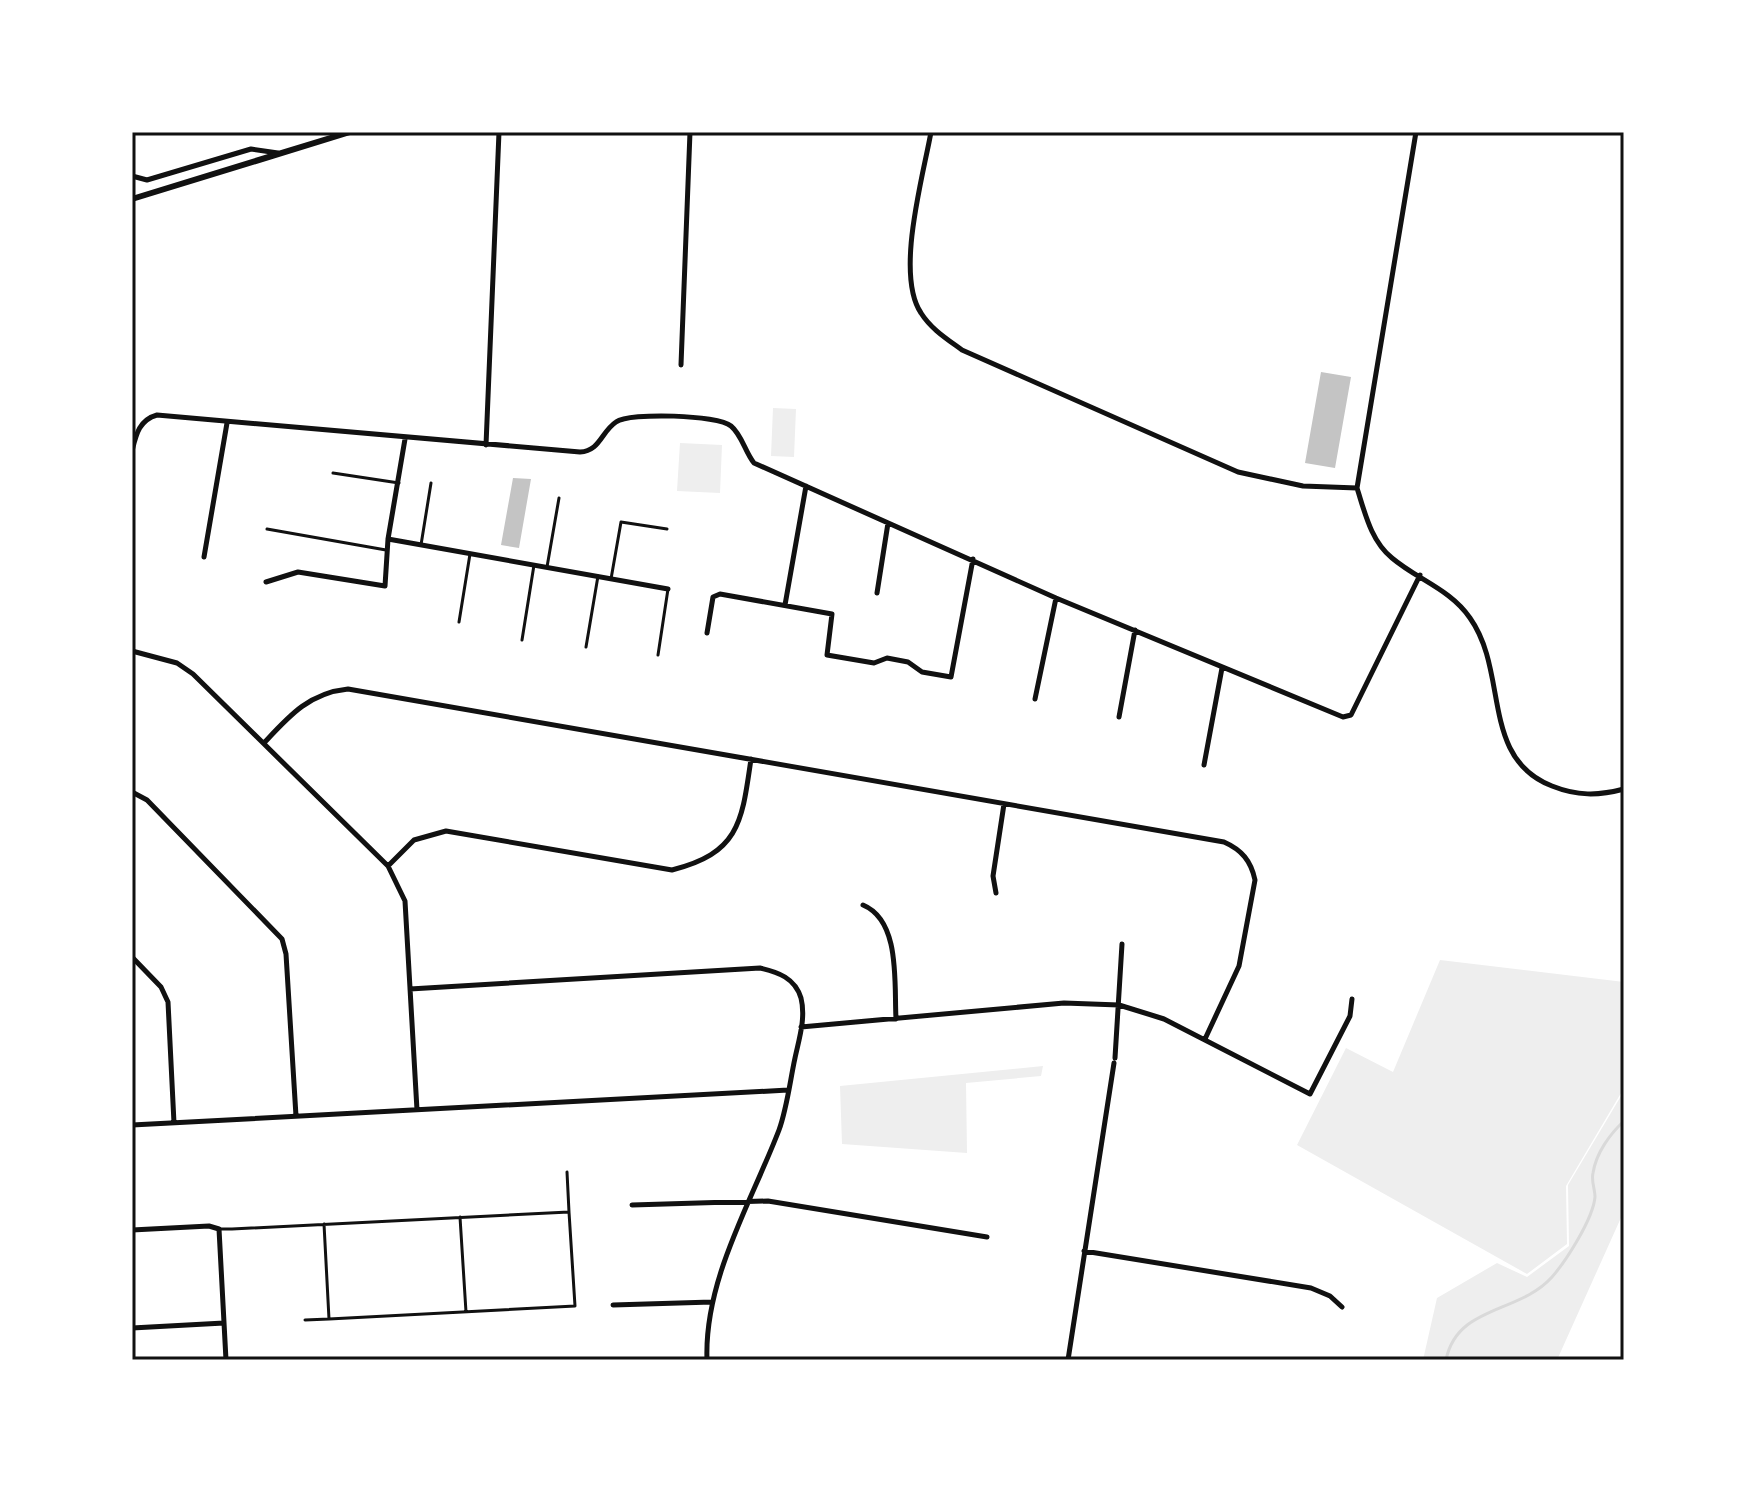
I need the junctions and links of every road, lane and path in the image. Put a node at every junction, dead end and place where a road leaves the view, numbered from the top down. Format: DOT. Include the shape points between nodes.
graph roads {
  1 [pos="350,132"];
  2 [pos="499,132"];
  3 [pos="690,132"];
  4 [pos="931,132"];
  5 [pos="1416,132"];
  6 [pos="279,153"];
  7 [pos="132,176"];
  8 [pos="132,199"];
  9 [pos="681,365"];
  10 [pos="227,423"];
  11 [pos="405,439"];
  12 [pos="486,445"];
  13 [pos="132,451"];
  14 [pos="333,473"];
  15 [pos="399,483"];
  16 [pos="431,483"];
  17 [pos="806,486"];
  18 [pos="1357,488"];
  19 [pos="559,498"];
  20 [pos="888,523"];
  21 [pos="267,529"];
  22 [pos="667,529"];
  23 [pos="388,539"];
  24 [pos="421,545"];
  25 [pos="390,550"];
  26 [pos="470,554"];
  27 [pos="204,557"];
  28 [pos="973,559"];
  29 [pos="534,565"];
  30 [pos="547,567"];
  31 [pos="1420,575"];
  32 [pos="598,576"];
  33 [pos="611,579"];
  34 [pos="266,582"];
  35 [pos="668,589"];
  36 [pos="877,593"];
  37 [pos="1056,598"];
  38 [pos="785,605"];
  39 [pos="459,622"];
  40 [pos="1135,630"];
  41 [pos="707,633"];
  42 [pos="522,640"];
  43 [pos="586,647"];
  44 [pos="132,651"];
  45 [pos="658,655"];
  46 [pos="1222,668"];
  47 [pos="1035,699"];
  48 [pos="1119,717"];
  49 [pos="264,743"];
  50 [pos="751,759"];
  51 [pos="1204,765"];
  52 [pos="1624,789"];
  53 [pos="132,792"];
  54 [pos="1004,804"];
  55 [pos="388,866"];
  56 [pos="996,893"];
  57 [pos="863,905"];
  58 [pos="1122,944"];
  59 [pos="132,957"];
  60 [pos="410,989"];
  61 [pos="1352,999"];
  62 [pos="1119,1005"];
  63 [pos="896,1019"];
  64 [pos="801,1027"];
  65 [pos="1205,1039"];
  66 [pos="788,1090"];
  67 [pos="417,1110"];
  68 [pos="296,1116"];
  69 [pos="174,1123"];
  70 [pos="132,1125"];
  71 [pos="567,1172"];
  72 [pos="749,1199"];
  73 [pos="632,1205"];
  74 [pos="569,1212"];
  75 [pos="460,1217"];
  76 [pos="324,1224"];
  77 [pos="219,1229"];
  78 [pos="132,1230"];
  79 [pos="987,1237"];
  80 [pos="1084,1251"];
  81 [pos="712,1302"];
  82 [pos="613,1305"];
  83 [pos="1342,1307"];
  84 [pos="466,1312"];
  85 [pos="329,1319"];
  86 [pos="305,1320"];
  87 [pos="224,1323"];
  88 [pos="132,1328"];
  89 [pos="226,1360"];
  90 [pos="707,1360"];
  91 [pos="1068,1360"];
  1 -- 6 [label="street"];
  2 -- 12 [label="street"];
  3 -- 9 [label="street"];
  4 -- 18 [label="street" via="910,261 911,288 920,312 937,332 962,350 1238,472 1303,486"];
  5 -- 18 [label="street"];
  6 -- 7 [label="street" via="251,149 147,180"];
  6 -- 8 [label="street"];
  10 -- 11 [label="street"];
  10 -- 13 [label="street" via="152,416 138,430"];
  10 -- 27 [label="street"];
  11 -- 12 [label="street"];
  11 -- 15 [label="street"];
  12 -- 17 [label="street" via="586,452 626,416 718,420 733,427 754,463"];
  14 -- 15 [label="lane"];
  15 -- 23 [label="street"];
  16 -- 24 [label="lane"];
  17 -- 20 [label="street"];
  17 -- 38 [label="street"];
  18 -- 31 [label="street" via="1378,543"];
  19 -- 30 [label="lane"];
  20 -- 28 [label="street"];
  20 -- 36 [label="street"];
  21 -- 25 [label="lane"];
  22 -- 33 [label="lane" via="621,522"];
  23 -- 24 [label="street"];
  23 -- 25 [label="street"];
  24 -- 26 [label="street"];
  25 -- 34 [label="street" via="385,586 298,572"];
  26 -- 29 [label="street"];
  26 -- 39 [label="lane"];
  28 -- 37 [label="street"];
  28 -- 38 [label="street" via="951,677 887,658 874,663 827,655 832,614"];
  29 -- 30 [label="street"];
  29 -- 42 [label="lane"];
  30 -- 32 [label="street"];
  31 -- 46 [label="street" via="1351,715 1343,717"];
  31 -- 52 [label="street" via="1471,619 1491,660 1505,740 1516,759 1546,784 1588,795"];
  32 -- 33 [label="street"];
  32 -- 43 [label="lane"];
  33 -- 35 [label="street"];
  35 -- 45 [label="lane"];
  37 -- 40 [label="street"];
  37 -- 47 [label="street"];
  38 -- 41 [label="street" via="720,594 713,597"];
  40 -- 46 [label="street"];
  40 -- 48 [label="street"];
  44 -- 49 [label="street" via="177,663"];
  46 -- 51 [label="street"];
  49 -- 50 [label="street" via="308,700 348,689"];
  49 -- 55 [label="street"];
  50 -- 54 [label="street"];
  50 -- 55 [label="street" via="743,817 735,834 696,864 672,870 446,831 414,840"];
  53 -- 68 [label="street" via="147,800 282,939"];
  54 -- 56 [label="street" via="993,876"];
  54 -- 65 [label="street" via="1183,834 1239,849 1255,880 1250,909 1239,966"];
  55 -- 60 [label="street" via="405,901"];
  57 -- 63 [label="street" via="876,910 885,923"];
  58 -- 62 [label="street"];
  59 -- 69 [label="street" via="168,1002"];
  60 -- 64 [label="street" via="760,968 792,982 800,996"];
  60 -- 67 [label="street"];
  61 -- 65 [label="street" via="1350,1016 1310,1094"];
  62 -- 63 [label="street" via="1064,1003"];
  62 -- 65 [label="street"];
  62 -- 80 [label="street"];
  63 -- 64 [label="street"];
  64 -- 66 [label="street"];
  66 -- 67 [label="street"];
  66 -- 72 [label="street" via="780,1127"];
  67 -- 68 [label="street"];
  68 -- 69 [label="street"];
  69 -- 70 [label="street"];
  71 -- 74 [label="lane"];
  72 -- 73 [label="street"];
  72 -- 79 [label="street"];
  72 -- 81 [label="street"];
  74 -- 75 [label="lane"];
  74 -- 84 [label="lane" via="575,1306"];
  75 -- 76 [label="lane"];
  75 -- 84 [label="lane"];
  76 -- 77 [label="lane"];
  76 -- 85 [label="lane"];
  77 -- 78 [label="street"];
  77 -- 87 [label="street"];
  80 -- 83 [label="street" via="1311,1288"];
  80 -- 91 [label="street"];
  81 -- 82 [label="street"];
  81 -- 90 [label="street" via="706,1324"];
  84 -- 85 [label="lane"];
  85 -- 86 [label="lane"];
  87 -- 88 [label="street"];
  87 -- 89 [label="street"];
}
